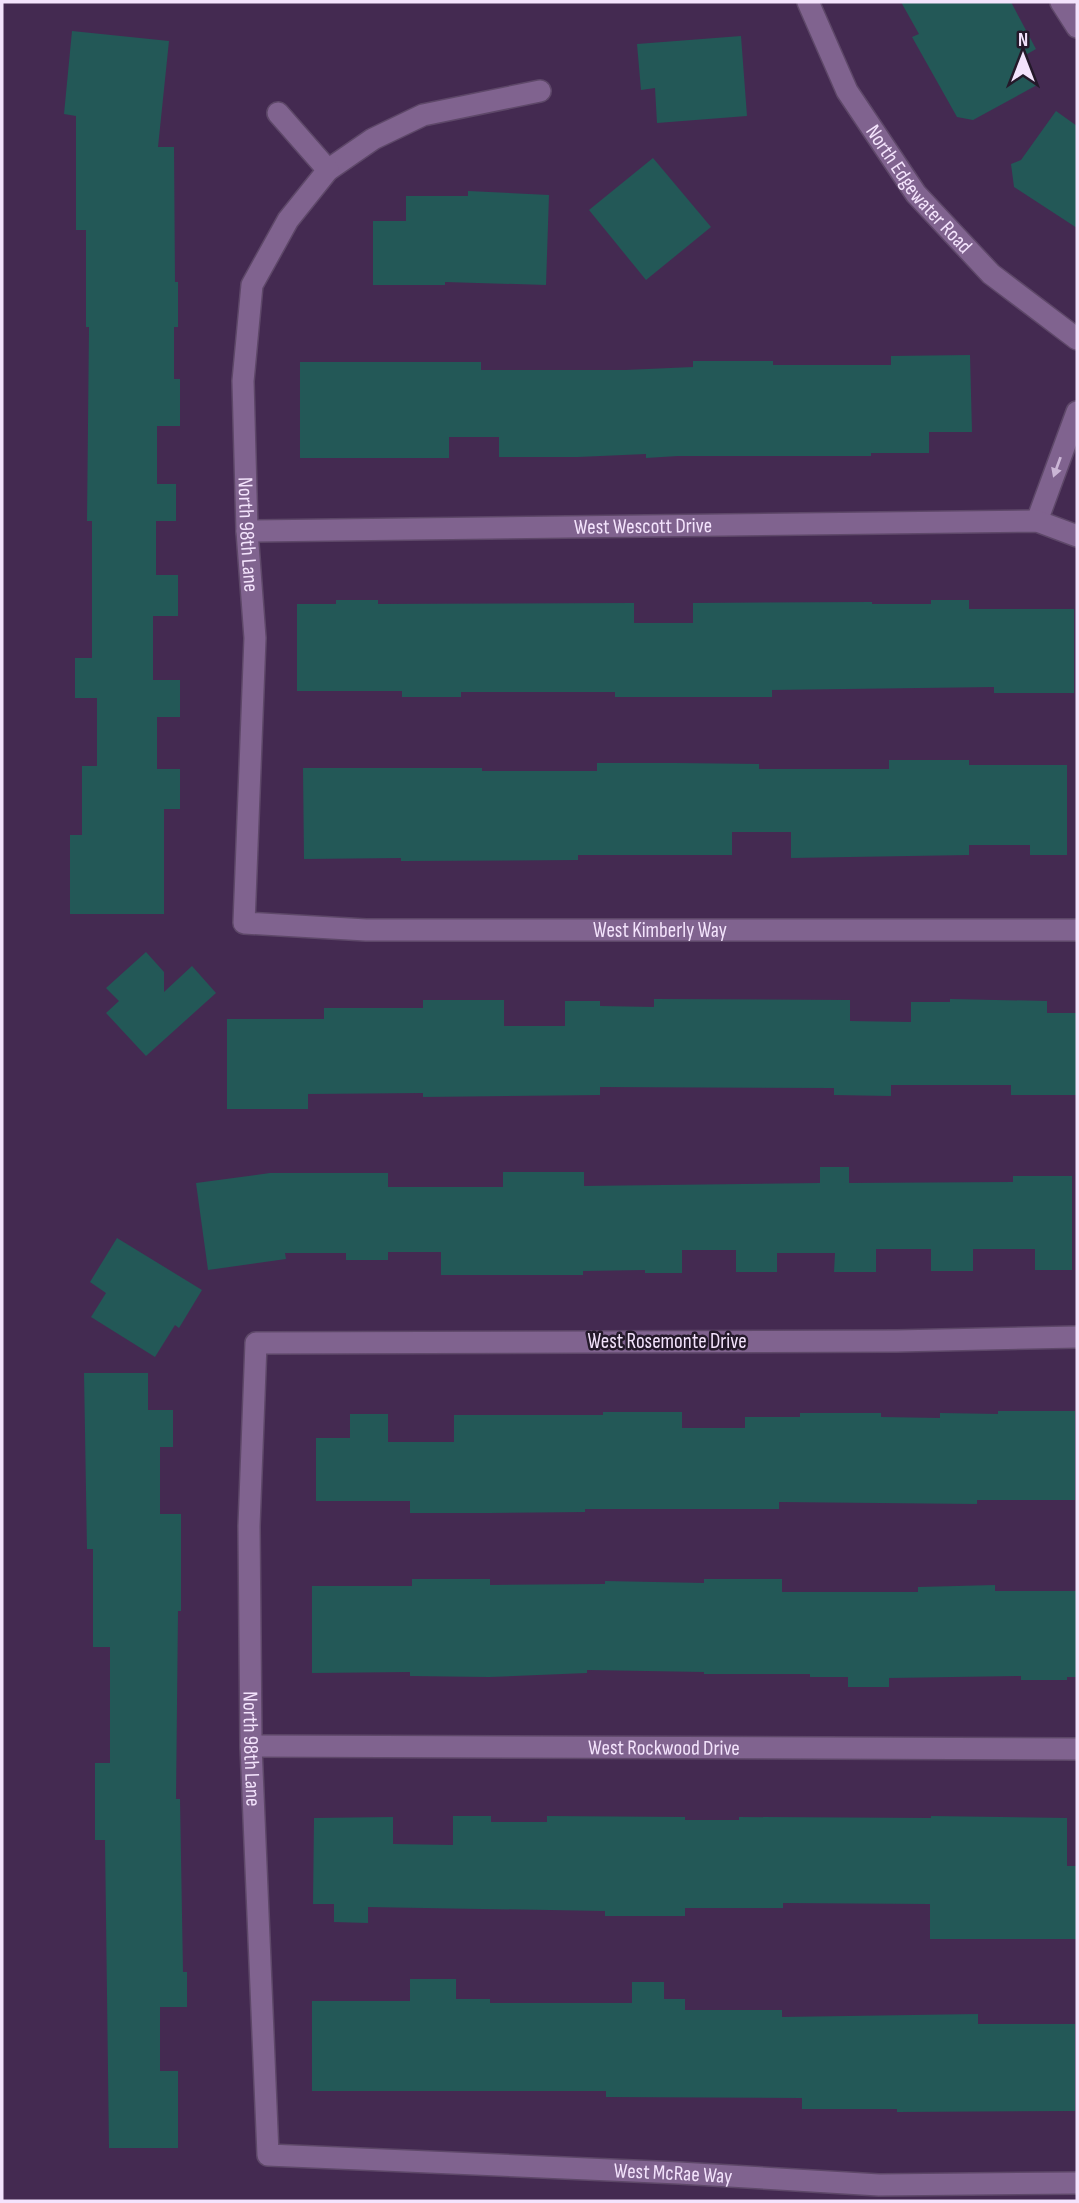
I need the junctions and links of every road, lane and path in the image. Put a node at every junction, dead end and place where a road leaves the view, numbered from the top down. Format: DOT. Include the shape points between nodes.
graph roads {
  1 [pos="807,2"];
  2 [pos="1061,2"];
  3 [pos="1077,27"];
  4 [pos="540,91"];
  5 [pos="278,113"];
  6 [pos="328,170"];
  7 [pos="1077,340"];
  8 [pos="1077,412"];
  9 [pos="1037,522"];
  10 [pos="247,531"];
  11 [pos="1077,536"];
  12 [pos="244,923"];
  13 [pos="1077,930"];
  14 [pos="1077,1337"];
  15 [pos="256,1343"];
  16 [pos="251,1746"];
  17 [pos="1077,1749"];
  18 [pos="268,2155"];
  19 [pos="1077,2183"];
  1 -- 7 [label="street, North Edgewater Road" via="847,91 916,194 991,274"];
  2 -- 3 [label="street"];
  4 -- 6 [label="street, North 98th Lane" via="423,115 373,139"];
  5 -- 6 [label="street"];
  6 -- 10 [label="street, North 98th Lane" via="288,220 252,285 243,381"];
  8 -- 9 [label="street, one-way"];
  9 -- 10 [label="street, West Wescott Drive"];
  9 -- 11 [label="street, West Wescott Drive"];
  10 -- 12 [label="street, North 98th Lane" via="255,638"];
  12 -- 13 [label="street, West Kimberly Way" via="366,930"];
  14 -- 15 [label="street, West Rosemonte Drive"];
  15 -- 16 [label="street, North 98th Lane" via="249,1526"];
  16 -- 17 [label="street, West Rockwood Drive"];
  16 -- 18 [label="street, North 98th Lane"];
  18 -- 19 [label="street, West McRae Way" via="879,2185"];
}
